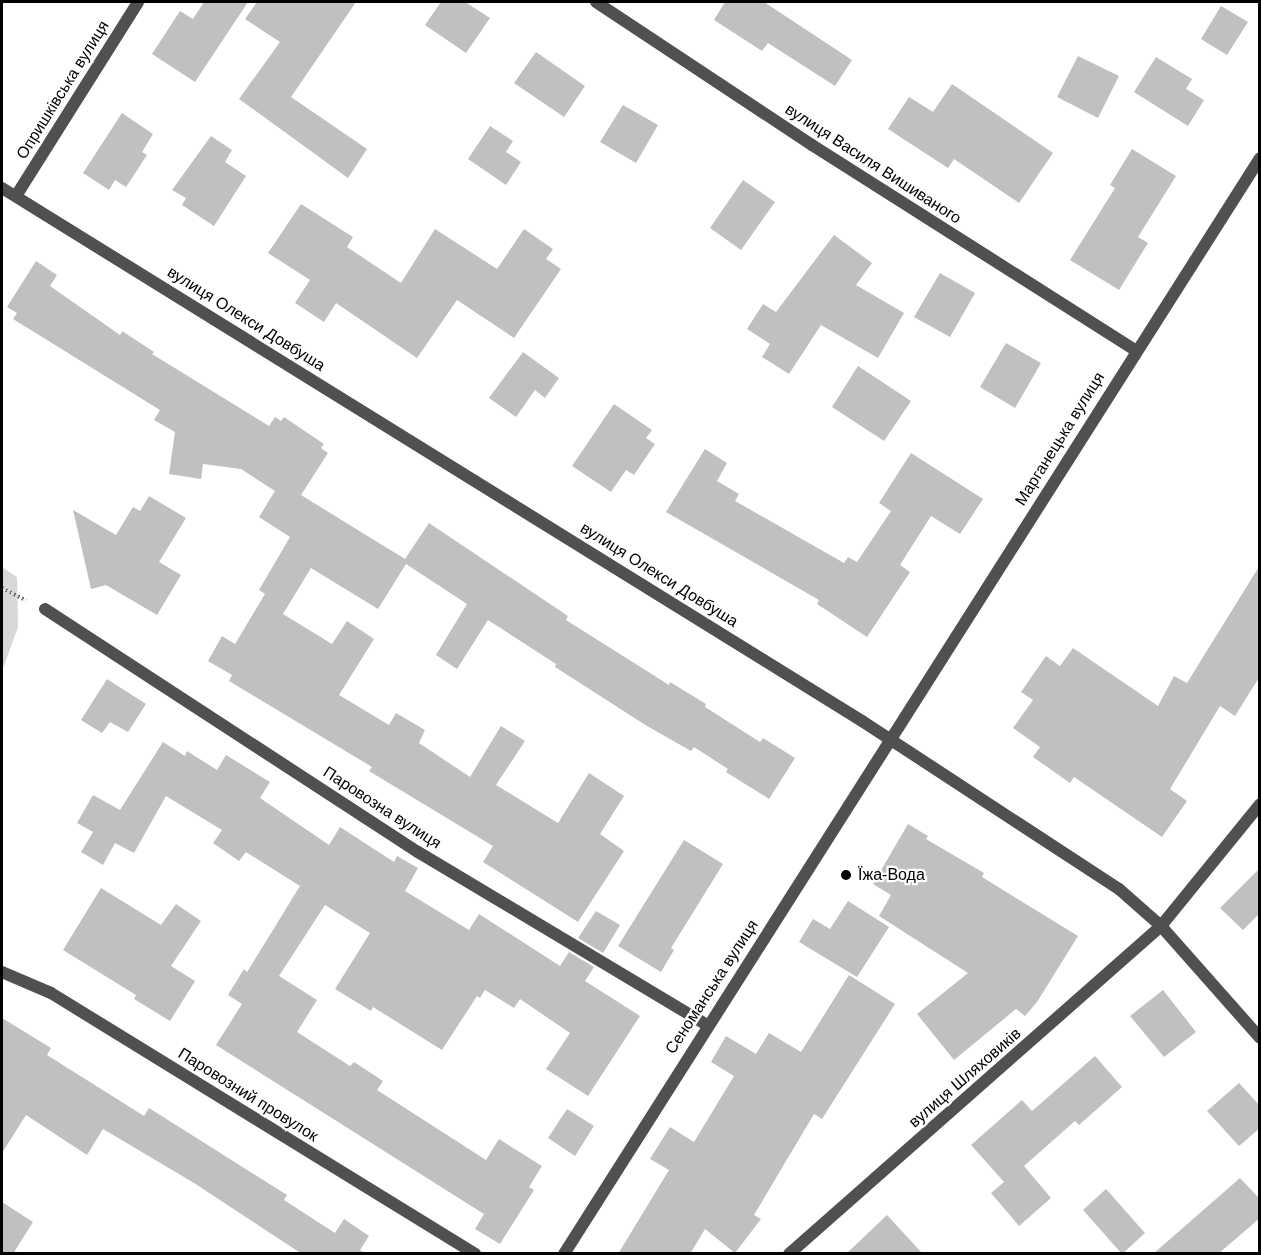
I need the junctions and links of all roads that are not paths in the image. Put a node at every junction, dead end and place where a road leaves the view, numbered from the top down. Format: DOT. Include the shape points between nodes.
graph roads {
  1 [pos="138,2"];
  2 [pos="596,2"];
  3 [pos="1260,158"];
  4 [pos="2,188"];
  5 [pos="16,196"];
  6 [pos="1135,350"];
  7 [pos="45,609"];
  8 [pos="891,740"];
  9 [pos="1260,804"];
  10 [pos="1161,926"];
  11 [pos="2,972"];
  12 [pos="707,1026"];
  13 [pos="1260,1038"];
  14 [pos="475,1254"];
  15 [pos="564,1254"];
  16 [pos="789,1254"];
  1 -- 5 [label="street, Опришківська вулиця"];
  2 -- 6 [label="street, вулиця Василя Вишиваного"];
  3 -- 6 [label="street, Марганецька вулиця"];
  4 -- 5 [label="street, вулиця Олекси Довбуша"];
  5 -- 8 [label="street, вулиця Олекси Довбуша"];
  6 -- 8 [label="street, Марганецька вулиця"];
  7 -- 12 [label="street, Паровозна вулиця" via="418,852"];
  8 -- 10 [label="street, вулиця Олекси Довбуша" via="1119,889"];
  8 -- 12 [label="street, Сеноманська вулиця"];
  9 -- 10 [label="street, вулиця Шляховиків"];
  10 -- 13 [label="street, вулиця Олекси Довбуша"];
  10 -- 16 [label="street, вулиця Шляховиків"];
  11 -- 14 [label="street, Паровозний провулок" via="51,993"];
  12 -- 15 [label="street, Сеноманська вулиця"];
}
